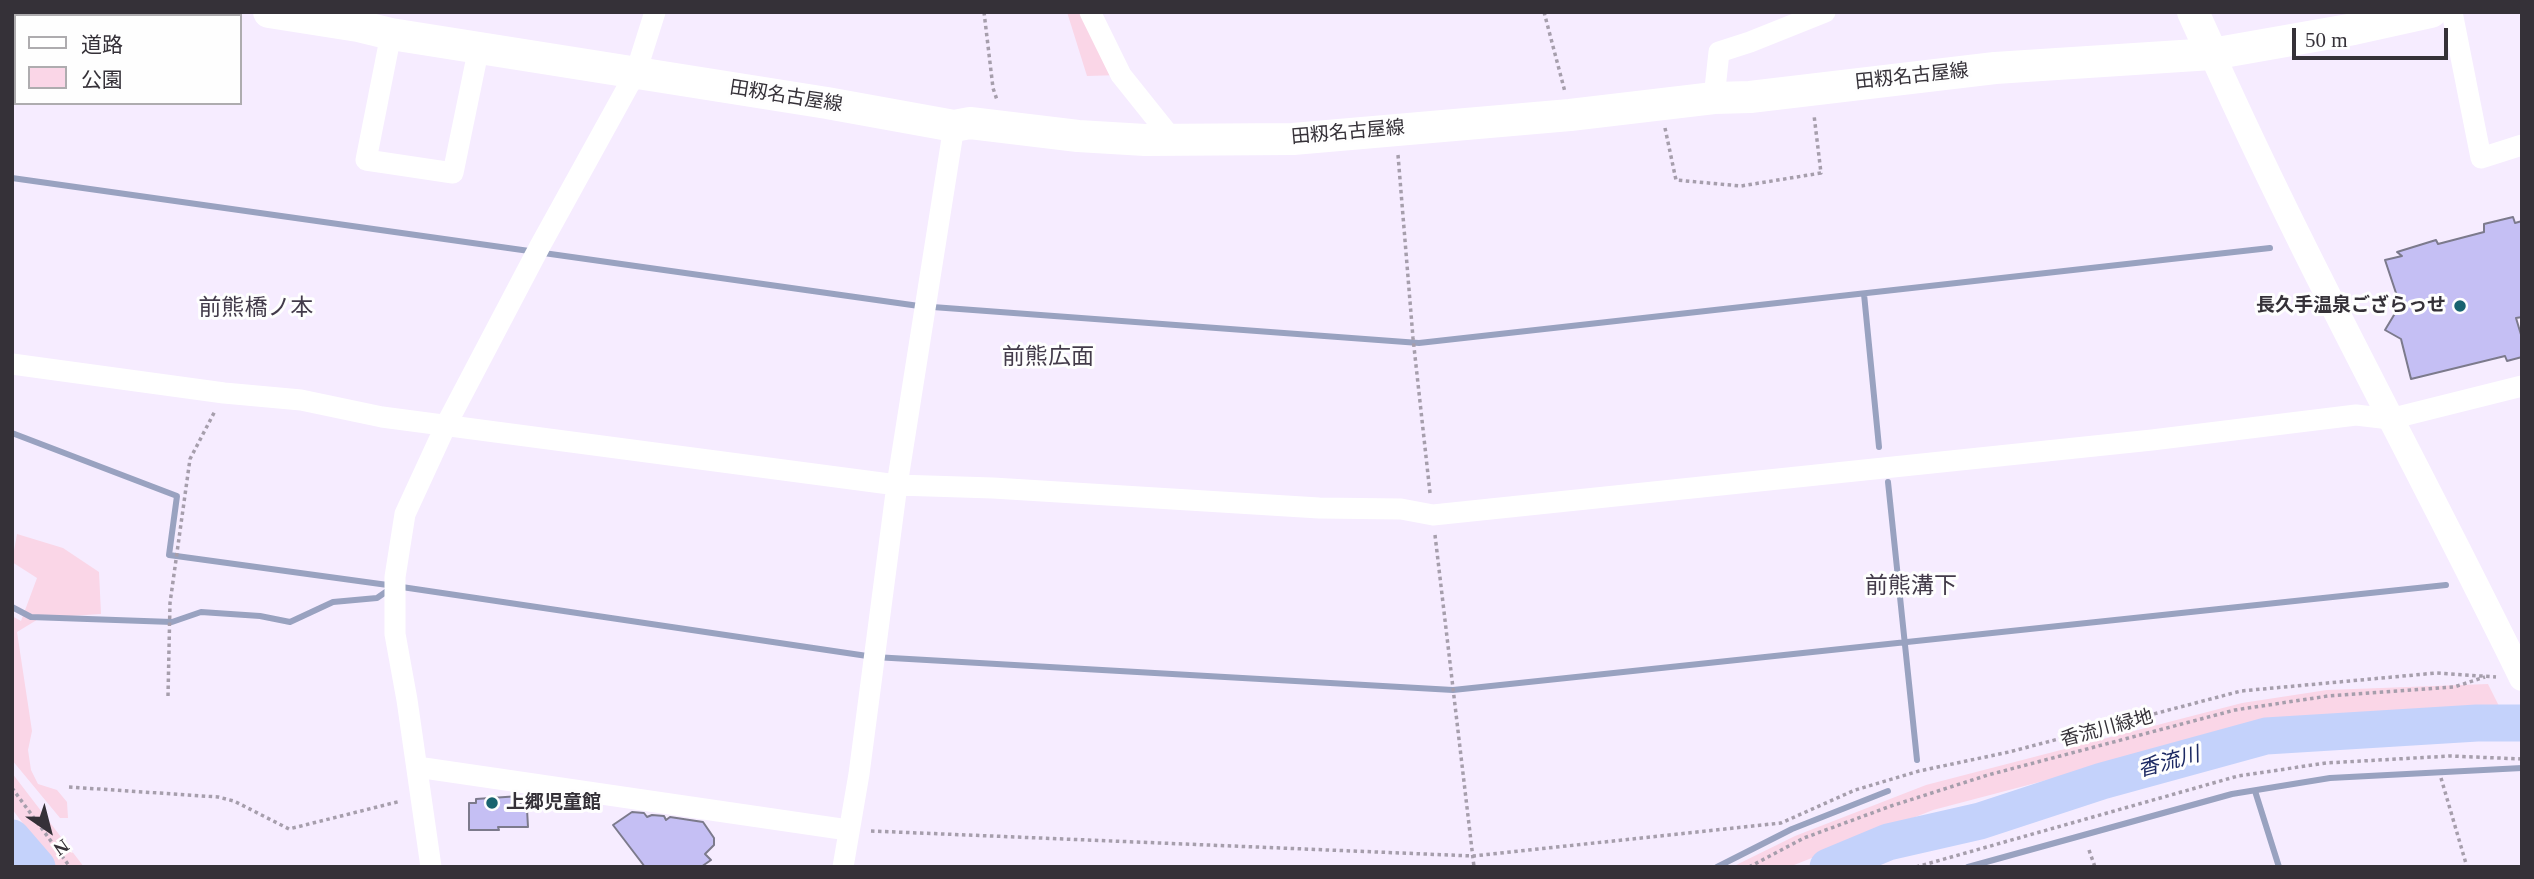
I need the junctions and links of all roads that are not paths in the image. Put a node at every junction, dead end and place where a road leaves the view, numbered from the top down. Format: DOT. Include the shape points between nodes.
graph roads {
  1 [pos="270,12"];
  2 [pos="655,12"];
  3 [pos="1090,12"];
  4 [pos="1825,12"];
  5 [pos="2193,12"];
  6 [pos="2431,12"];
  7 [pos="2452,12"];
  8 [pos="359,19"];
  9 [pos="391,34"];
  10 [pos="479,47"];
  11 [pos="2212,54"];
  12 [pos="636,72"];
  13 [pos="1714,98"];
  14 [pos="954,126"];
  15 [pos="1173,140"];
  16 [pos="2522,145"];
  17 [pos="12,365"];
  18 [pos="2522,386"];
  19 [pos="2390,419"];
  20 [pos="446,425"];
  21 [pos="897,485"];
  22 [pos="2521,677"];
  23 [pos="417,768"];
  24 [pos="848,830"];
  25 [pos="430,867"];
  26 [pos="843,867"];
  1 -- 8 [label="main road, 田籾名古屋線"];
  2 -- 12 [label="street"];
  3 -- 15 [label="street" via="1121,75"];
  4 -- 13 [label="street" via="1719,52"];
  5 -- 11 [label="main road"];
  6 -- 11 [label="main road, 田籾名古屋線"];
  7 -- 16 [label="street" via="2481,158"];
  8 -- 9 [label="main road, 田籾名古屋線"];
  9 -- 10 [label="main road, 田籾名古屋線"];
  9 -- 10 [label="street" via="366,160 453,173"];
  10 -- 12 [label="main road, 田籾名古屋線"];
  11 -- 13 [label="main road, 田籾名古屋線" via="1995,68"];
  11 -- 19 [label="street" via="2289,220"];
  12 -- 14 [label="main road, 田籾名古屋線"];
  12 -- 20 [label="street"];
  13 -- 15 [label="main road, 田籾名古屋線" via="1293,139"];
  14 -- 15 [label="main road, 田籾名古屋線" via="970,123 1078,136"];
  14 -- 21 [label="street"];
  17 -- 20 [label="street" via="301,400"];
  18 -- 19 [label="street"];
  19 -- 21 [label="street" via="2356,415 1433,515 1401,509"];
  19 -- 22 [label="street"];
  20 -- 21 [label="street"];
  20 -- 23 [label="street" via="405,514 395,577 395,634"];
  21 -- 24 [label="street"];
  23 -- 24 [label="street"];
  23 -- 25 [label="street"];
  24 -- 26 [label="street"];
}
